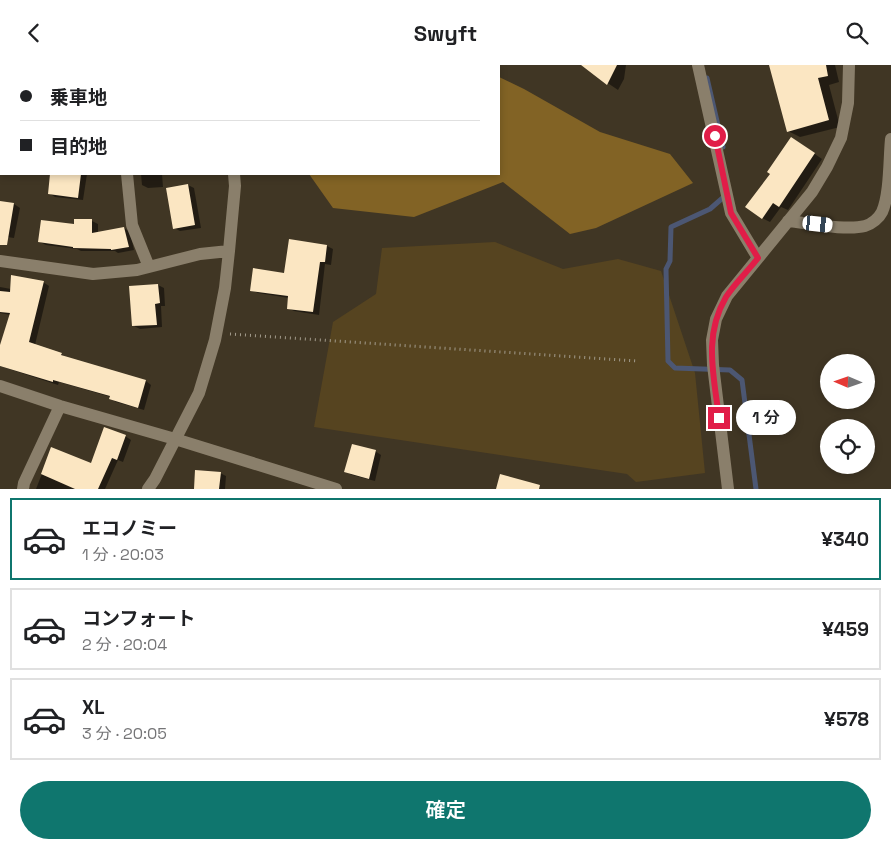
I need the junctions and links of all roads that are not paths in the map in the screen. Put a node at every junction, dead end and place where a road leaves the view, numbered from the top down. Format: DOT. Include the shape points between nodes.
graph roads {
  1 [pos="698,65"];
  2 [pos="849,65"];
  3 [pos="891,139"];
  4 [pos="127,175"];
  5 [pos="234,175"];
  6 [pos="788,221"];
  7 [pos="229,251"];
  8 [pos="758,258"];
  9 [pos="0,261"];
  10 [pos="149,267"];
  11 [pos="0,386"];
  12 [pos="60,406"];
  13 [pos="175,439"];
  14 [pos="307,485"];
  15 [pos="23,489"];
  16 [pos="148,489"];
  17 [pos="336,489"];
  18 [pos="728,489"];
  1 -- 8 [label="street" via="731,213"];
  2 -- 6 [label="street" via="848,103 841,138 812,192"];
  3 -- 6 [label="street" via="885,202 882,213 874,221 864,226 849,227"];
  4 -- 10 [label="street" via="132,225"];
  5 -- 7 [label="street"];
  6 -- 8 [label="street"];
  7 -- 10 [label="street" via="200,254"];
  7 -- 13 [label="street" via="216,334 200,393"];
  8 -- 18 [label="street" via="727,296 716,319 712,341"];
  9 -- 10 [label="street" via="93,274"];
  11 -- 12 [label="street"];
  12 -- 13 [label="street"];
  12 -- 15 [label="street"];
  13 -- 14 [label="street"];
  13 -- 16 [label="street"];
  14 -- 17 [label="street"];
}
